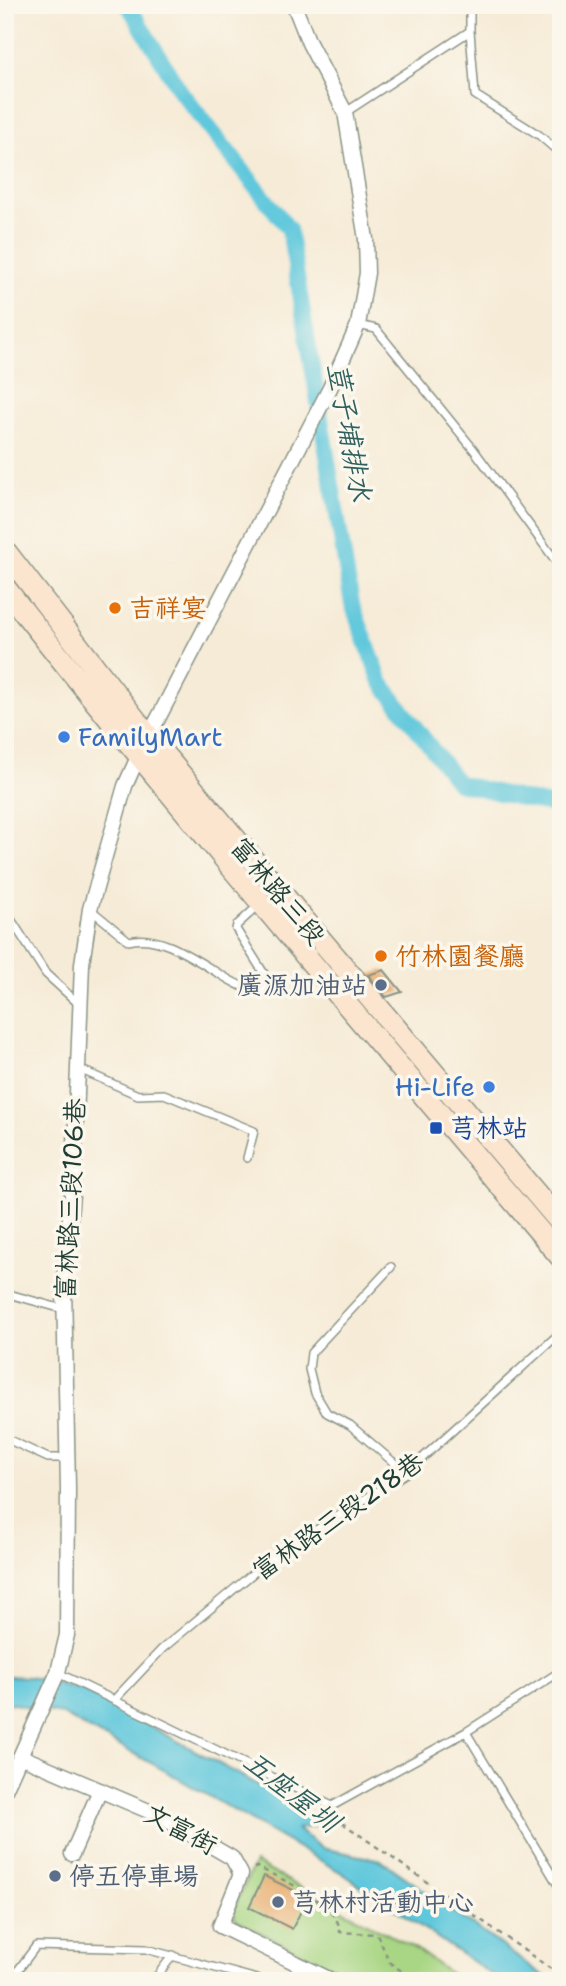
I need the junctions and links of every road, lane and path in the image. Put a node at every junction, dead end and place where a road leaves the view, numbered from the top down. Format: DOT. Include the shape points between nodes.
graph roads {
  1 [pos="294,5"];
  2 [pos="470,5"];
  3 [pos="470,31"];
  4 [pos="345,113"];
  5 [pos="561,155"];
  6 [pos="358,325"];
  7 [pos="5,551"];
  8 [pos="561,568"];
  9 [pos="5,588"];
  10 [pos="148,736"];
  11 [pos="138,757"];
  12 [pos="260,904"];
  13 [pos="90,909"];
  14 [pos="5,910"];
  15 [pos="310,931"];
  16 [pos="294,945"];
  17 [pos="80,1005"];
  18 [pos="386,1015"];
  19 [pos="367,1028"];
  20 [pos="77,1068"];
  21 [pos="247,1158"];
  22 [pos="561,1223"];
  23 [pos="561,1257"];
  24 [pos="391,1266"];
  25 [pos="5,1293"];
  26 [pos="63,1309"];
  27 [pos="561,1332"];
  28 [pos="5,1438"];
  29 [pos="66,1458"];
  30 [pos="406,1473"];
  31 [pos="561,1671"];
  32 [pos="58,1672"];
  33 [pos="115,1699"];
  34 [pos="466,1732"];
  35 [pos="25,1751"];
  36 [pos="5,1790"];
  37 [pos="100,1790"];
  38 [pos="330,1815"];
  39 [pos="72,1854"];
  40 [pos="241,1874"];
  41 [pos="561,1891"];
  42 [pos="173,1955"];
  43 [pos="561,1976"];
  44 [pos="422,1980"];
  45 [pos="10,1981"];
  46 [pos="153,1981"];
  47 [pos="264,1981"];
  48 [pos="333,1981"];
  49 [pos="443,1981"];
  1 -- 4 [label="street, 富林路三段106巷"];
  2 -- 3 [label="lane"];
  3 -- 4 [label="lane"];
  3 -- 5 [label="lane" via="475,95 539,135"];
  4 -- 6 [label="street, 富林路三段106巷" via="366,239 367,273"];
  6 -- 8 [label="lane" via="376,329"];
  6 -- 10 [label="street, 富林路三段106巷" via="313,424"];
  7 -- 10 [label="main road, 富林路三段"];
  9 -- 11 [label="main road, 富林路三段"];
  10 -- 11 [label="street, 富林路三段106巷"];
  10 -- 15 [label="main road, 富林路三段"];
  11 -- 12 [label="main road, 富林路三段"];
  11 -- 13 [label="street, 富林路三段106巷" via="125,786"];
  12 -- 13 [label="lane" via="236,929 268,980 265,991 256,993 184,952 139,938 130,941"];
  12 -- 16 [label="main road, 富林路三段"];
  13 -- 17 [label="street, 富林路三段106巷"];
  14 -- 17 [label="lane" via="46,974"];
  15 -- 16 [label="street"];
  15 -- 18 [label="main road, 富林路三段"];
  16 -- 19 [label="main road, 富林路三段"];
  17 -- 20 [label="street, 富林路三段106巷"];
  18 -- 19 [label="street"];
  18 -- 22 [label="main road, 富林路三段"];
  19 -- 23 [label="main road, 富林路三段"];
  20 -- 21 [label="lane" via="138,1095 164,1094 254,1130"];
  20 -- 26 [label="street, 富林路三段106巷"];
  24 -- 30 [label="lane" via="312,1353 309,1369 314,1393 327,1413 350,1425"];
  25 -- 26 [label="lane"];
  26 -- 29 [label="street, 富林路三段106巷"];
  27 -- 30 [label="lane, 富林路三段218巷"];
  28 -- 29 [label="lane" via="48,1458"];
  29 -- 32 [label="street, 富林路三段106巷" via="67,1635"];
  30 -- 33 [label="lane, 富林路三段218巷" via="269,1560 162,1649"];
  31 -- 34 [label="lane"];
  32 -- 33 [label="lane"];
  32 -- 35 [label="street, 富林路三段106巷"];
  33 -- 34 [label="lane" via="332,1806"];
  34 -- 41 [label="lane"];
  35 -- 36 [label="street"];
  35 -- 37 [label="street, 文富街"];
  37 -- 39 [label="street"];
  37 -- 40 [label="street, 文富街" via="158,1815 232,1858"];
  38 -- 43 [label="path"];
  40 -- 44 [label="path" via="257,1867 312,1896 336,1916 340,1932 377,1934 390,1963"];
  40 -- 48 [label="street, 文富街" via="220,1926"];
  42 -- 45 [label="lane" via="146,1949 36,1946"];
  42 -- 46 [label="lane"];
  42 -- 47 [label="lane"];
  44 -- 49 [label="path"];
}
